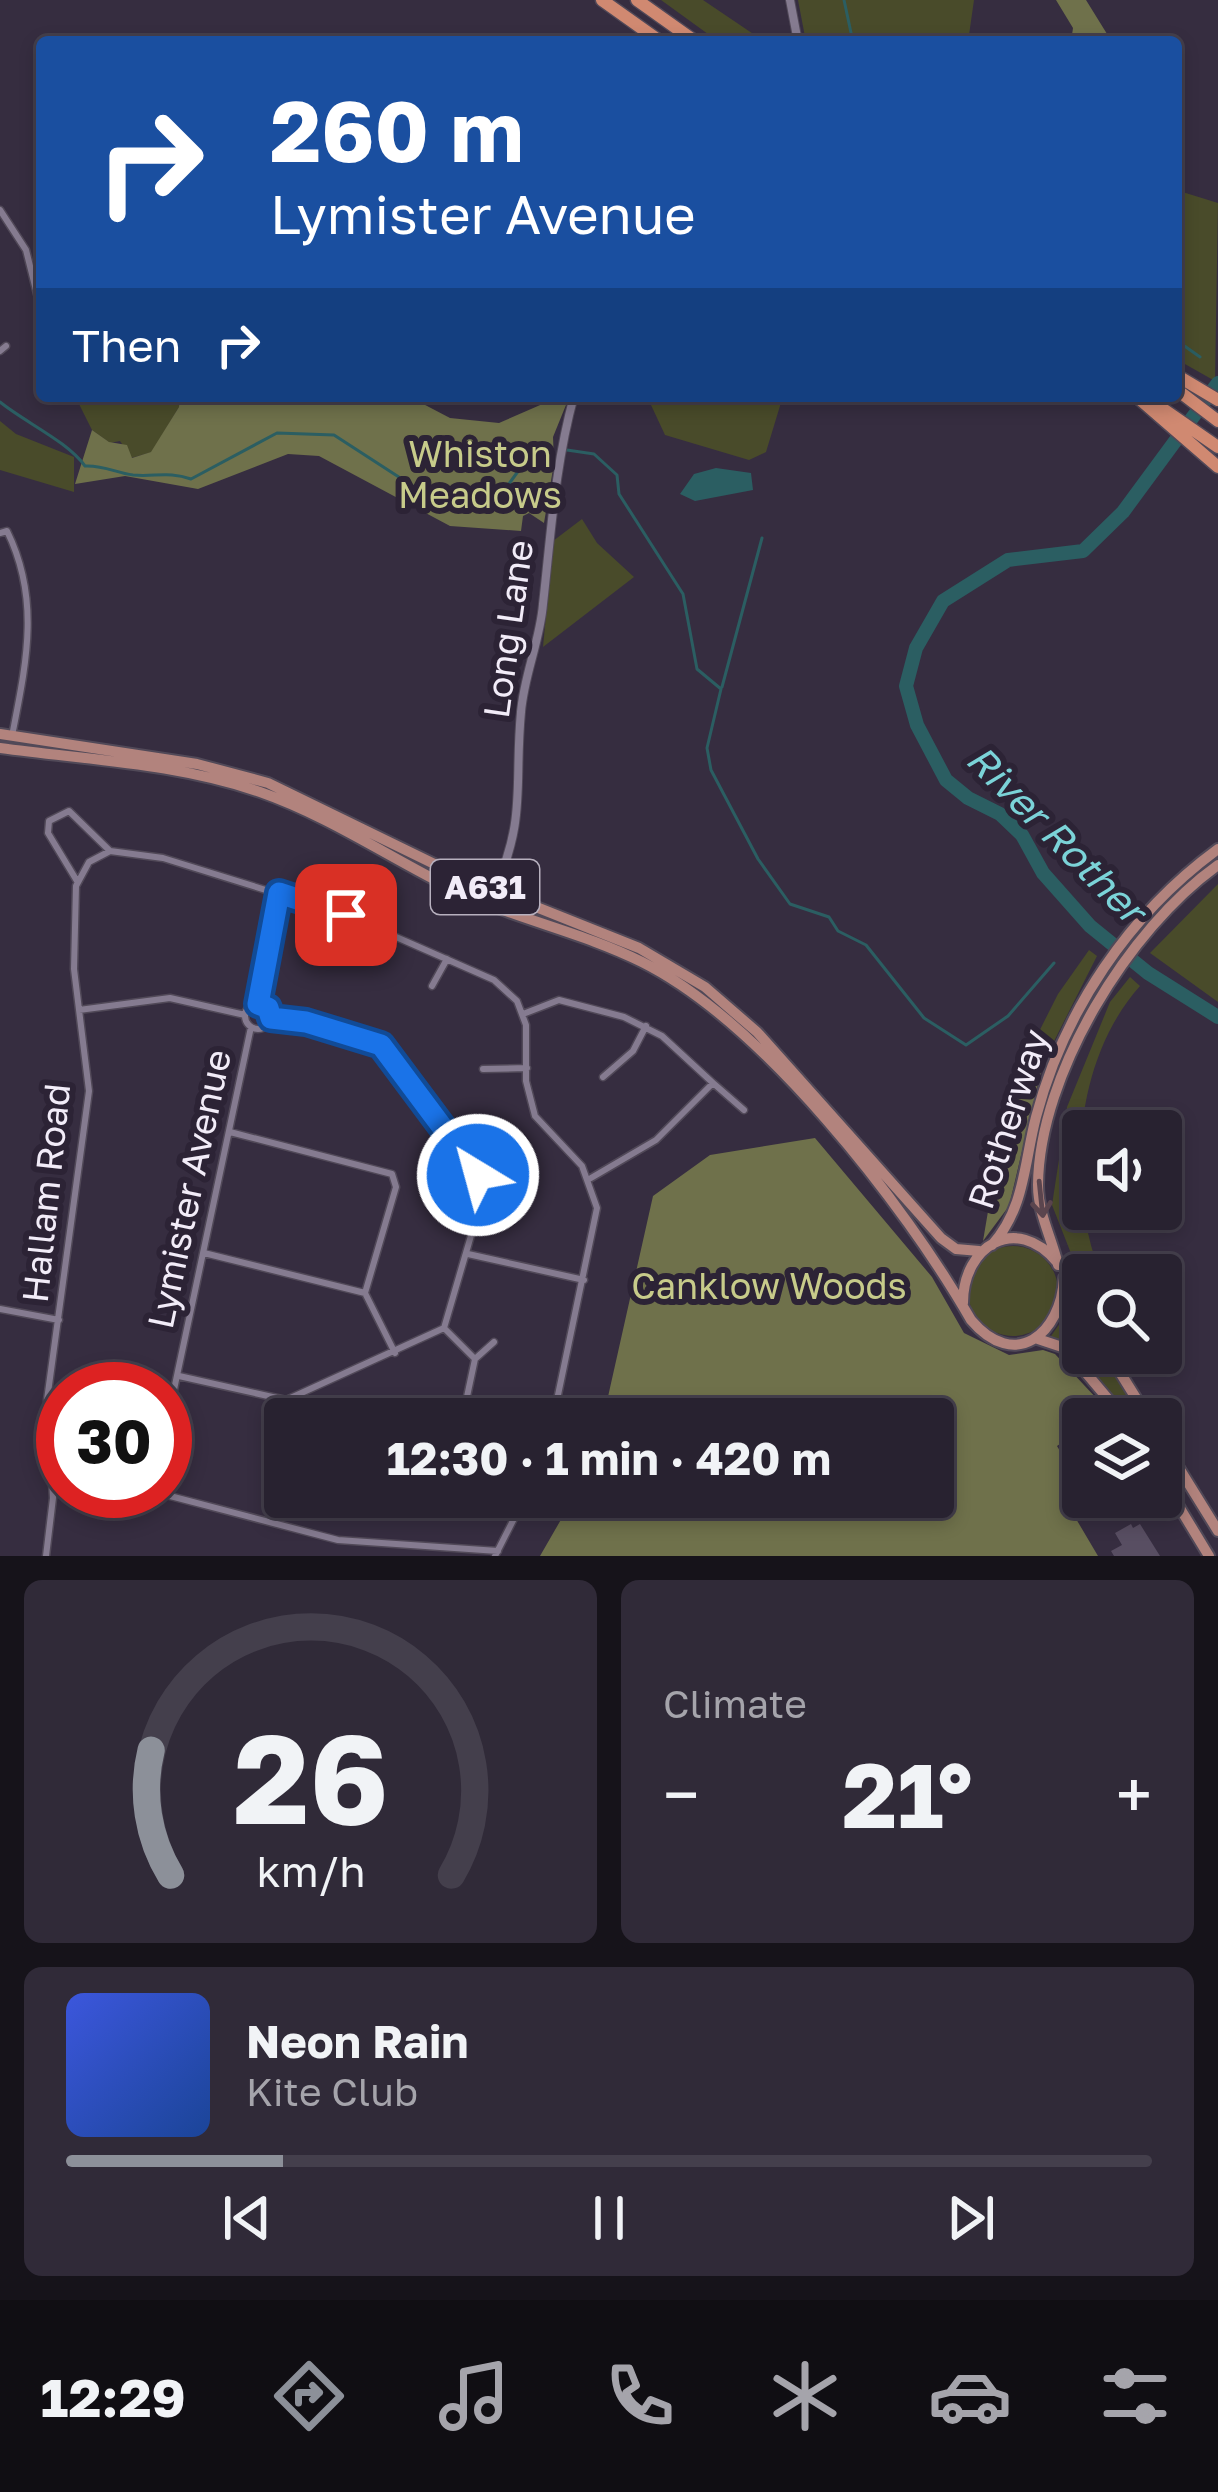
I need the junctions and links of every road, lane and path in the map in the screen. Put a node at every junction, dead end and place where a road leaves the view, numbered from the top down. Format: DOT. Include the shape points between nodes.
graph roads {
  1 [pos="602,0"];
  2 [pos="637,0"];
  3 [pos="790,0"];
  4 [pos="653,36"];
  5 [pos="688,36"];
  6 [pos="797,36"];
  7 [pos="0,210"];
  8 [pos="36,290"];
  9 [pos="1186,391"];
  10 [pos="1218,400"];
  11 [pos="572,402"];
  12 [pos="1147,402"];
  13 [pos="1215,418"];
  14 [pos="1196,440"];
  15 [pos="1218,447"];
  16 [pos="1218,467"];
  17 [pos="4,532"];
  18 [pos="6,735"];
  19 [pos="0,748"];
  20 [pos="1218,849"];
  21 [pos="110,851"];
  22 [pos="1218,865"];
  23 [pos="505,868"];
  24 [pos="450,871"];
  25 [pos="77,881"];
  26 [pos="494,891"];
  27 [pos="279,893"];
  28 [pos="538,908"];
  29 [pos="525,919"];
  30 [pos="1131,941"];
  31 [pos="447,958"];
  32 [pos="1112,969"];
  33 [pos="432,986"];
  34 [pos="258,1004"];
  35 [pos="80,1010"];
  36 [pos="523,1014"];
  37 [pos="245,1015"];
  38 [pos="271,1018"];
  39 [pos="646,1026"];
  40 [pos="251,1027"];
  41 [pos="527,1068"];
  42 [pos="483,1069"];
  43 [pos="603,1077"];
  44 [pos="713,1083"];
  45 [pos="744,1110"];
  46 [pos="230,1132"];
  47 [pos="589,1178"];
  48 [pos="903,1193"];
  49 [pos="904,1220"];
  50 [pos="992,1245"];
  51 [pos="979,1251"];
  52 [pos="204,1252"];
  53 [pos="468,1254"];
  54 [pos="1061,1271"];
  55 [pos="584,1280"];
  56 [pos="365,1293"];
  57 [pos="964,1307"];
  58 [pos="0,1309"];
  59 [pos="58,1320"];
  60 [pos="444,1328"];
  61 [pos="1034,1339"];
  62 [pos="494,1343"];
  63 [pos="395,1353"];
  64 [pos="475,1359"];
  65 [pos="52,1362"];
  66 [pos="181,1362"];
  67 [pos="192,1378"];
  68 [pos="298,1397"];
  69 [pos="467,1398"];
  70 [pos="558,1398"];
  71 [pos="1107,1398"];
  72 [pos="1182,1473"];
  73 [pos="192,1502"];
  74 [pos="1182,1512"];
  75 [pos="49,1518"];
  76 [pos="515,1518"];
  77 [pos="1218,1531"];
  78 [pos="497,1554"];
  79 [pos="46,1556"];
  80 [pos="1208,1556"];
  1 -- 4 [label="highway"];
  2 -- 5 [label="highway"];
  3 -- 6 [label="street"];
  7 -- 8 [label="street" via="26,250"];
  9 -- 10 [label="highway"];
  9 -- 13 [label="highway"];
  11 -- 23 [label="street, Long Lane" via="525,682 519,823"];
  12 -- 14 [label="highway"];
  14 -- 15 [label="highway"];
  14 -- 16 [label="highway"];
  17 -- 18 [label="street" via="24,578 31,628"];
  18 -- 24 [label="main road, A631" via="238,774"];
  19 -- 29 [label="main road, A631" via="168,769 263,793"];
  20 -- 30 [label="main road, Rotherway" via="1172,887"];
  21 -- 25 [label="street"];
  21 -- 25 [label="street" via="69,811 49,821"];
  21 -- 27 [label="street"];
  22 -- 30 [label="main road, Rotherway"];
  23 -- 24 [label="street, A631" via="481,876"];
  23 -- 26 [label="street, Long Lane"];
  23 -- 28 [label="street"];
  24 -- 26 [label="main road, A631"];
  25 -- 35 [label="street, Hallam Road"];
  26 -- 28 [label="main road, A631"];
  26 -- 29 [label="street, A631"];
  27 -- 31 [label="street"];
  27 -- 34 [label="street"];
  28 -- 48 [label="main road, A631" via="639,948 706,987 787,1061"];
  29 -- 49 [label="main road, A631" via="639,961 702,999 783,1074"];
  30 -- 32 [label="main road, Rotherway"];
  31 -- 33 [label="street"];
  31 -- 36 [label="street" via="494,980"];
  32 -- 50 [label="main road, Rotherway" via="1076,1013 1054,1064 1017,1209"];
  32 -- 54 [label="main road, Rotherway, one-way" via="1074,1051 1039,1168 1041,1212"];
  34 -- 37 [label="street, Lymister Avenue"];
  34 -- 38 [label="street, Lymister Avenue"];
  35 -- 37 [label="street" via="170,998"];
  35 -- 59 [label="street, Hallam Road" via="88,1105"];
  36 -- 39 [label="street" via="559,1000"];
  36 -- 41 [label="street"];
  37 -- 40 [label="street, Lymister Avenue"];
  38 -- 40 [label="street, Lymister Avenue"];
  38 -- 53 [label="street" via="381,1045 482,1182"];
  39 -- 43 [label="street" via="633,1051"];
  39 -- 44 [label="street"];
  40 -- 46 [label="street, Lymister Avenue"];
  41 -- 42 [label="street"];
  41 -- 47 [label="street" via="535,1116"];
  44 -- 45 [label="street"];
  44 -- 47 [label="street" via="656,1139"];
  46 -- 52 [label="street, Lymister Avenue"];
  46 -- 56 [label="street" via="392,1174 396,1187"];
  47 -- 55 [label="street" via="596,1221"];
  48 -- 49 [label="main road"];
  48 -- 51 [label="main road, A631" via="949,1244"];
  49 -- 57 [label="main road, A631"];
  50 -- 51 [label="main road"];
  50 -- 54 [label="main road" via="1030,1242"];
  51 -- 57 [label="main road" via="966,1274"];
  52 -- 56 [label="street"];
  52 -- 66 [label="street, Lymister Avenue"];
  53 -- 55 [label="street"];
  53 -- 60 [label="street"];
  54 -- 61 [label="main road" via="1061,1308"];
  55 -- 70 [label="street"];
  56 -- 63 [label="street"];
  57 -- 61 [label="main road" via="993,1339"];
  58 -- 59 [label="street"];
  59 -- 65 [label="street, Hallam Road"];
  60 -- 63 [label="street"];
  60 -- 64 [label="street"];
  61 -- 71 [label="main road" via="1065,1348"];
  62 -- 64 [label="street"];
  63 -- 68 [label="street"];
  64 -- 69 [label="street"];
  67 -- 68 [label="street" via="278,1400"];
  72 -- 77 [label="main road"];
  73 -- 78 [label="street" via="338,1540"];
  74 -- 80 [label="main road"];
  75 -- 79 [label="street, Hallam Road"];
  76 -- 78 [label="street"];
}
